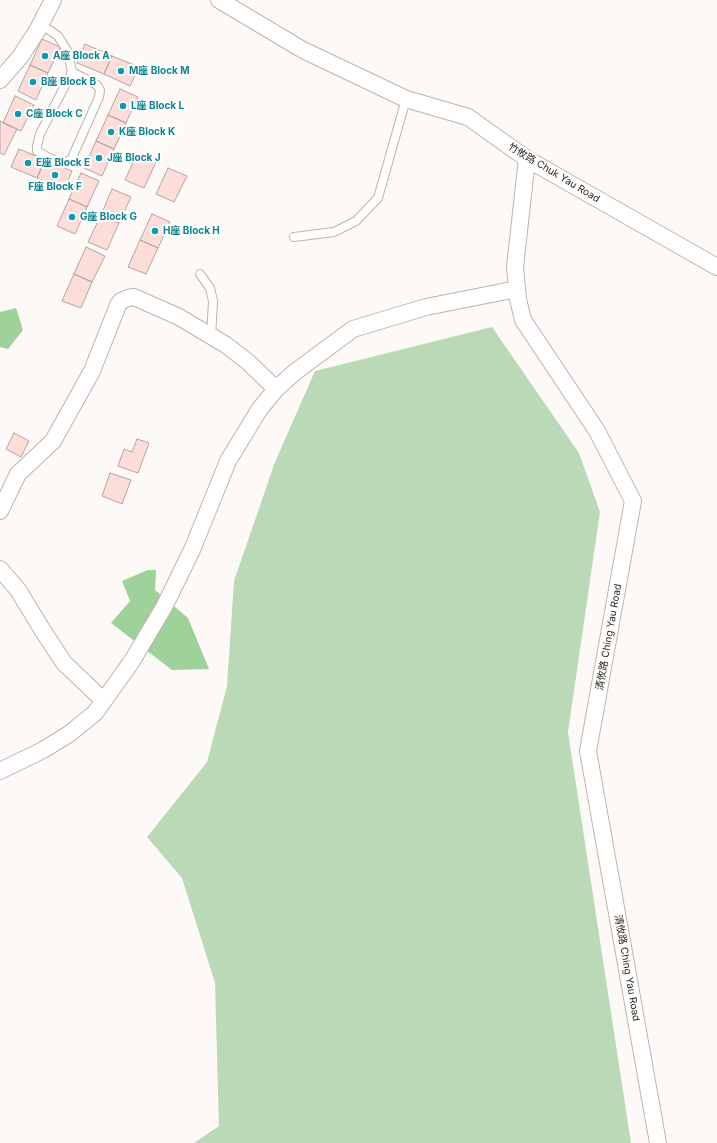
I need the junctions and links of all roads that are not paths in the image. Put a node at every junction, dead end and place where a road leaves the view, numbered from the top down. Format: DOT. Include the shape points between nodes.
graph roads {
  1 [pos="53,0"];
  2 [pos="219,0"];
  3 [pos="40,24"];
  4 [pos="72,72"];
  5 [pos="0,80"];
  6 [pos="406,99"];
  7 [pos="527,159"];
  8 [pos="294,237"];
  9 [pos="717,267"];
  10 [pos="200,274"];
  11 [pos="517,289"];
  12 [pos="211,337"];
  13 [pos="276,389"];
  14 [pos="0,510"];
  15 [pos="0,569"];
  16 [pos="104,701"];
  17 [pos="0,771"];
  18 [pos="658,1143"];
  1 -- 3 [label="street"];
  2 -- 6 [label="street, 竹攸路 Chuk Yau Road" via="303,50"];
  3 -- 4 [label="lane" via="58,36 68,52"];
  3 -- 5 [label="street" via="20,57"];
  4 -- 4 [label="lane" via="97,85 100,90 71,160 62,163 38,151 37,146 40,134"];
  6 -- 7 [label="street, 竹攸路 Chuk Yau Road" via="468,117"];
  6 -- 8 [label="lane" via="378,198 356,221 334,232"];
  7 -- 9 [label="street, 竹攸路 Chuk Yau Road"];
  7 -- 11 [label="street, 清攸路 Ching Yau Road" via="515,267"];
  10 -- 12 [label="lane" via="210,288 213,302"];
  11 -- 13 [label="street" via="426,307 353,329"];
  11 -- 18 [label="street, 清攸路 Ching Yau Road" via="523,320 597,431 633,501 588,751"];
  12 -- 13 [label="street" via="248,362"];
  12 -- 14 [label="street" via="179,316 134,297 121,302 92,371 53,441 18,474"];
  13 -- 16 [label="street" via="259,410 228,461 192,550 164,607 132,661"];
  15 -- 16 [label="street" via="18,590 64,663"];
  16 -- 17 [label="street" via="95,713 69,734"];
}
